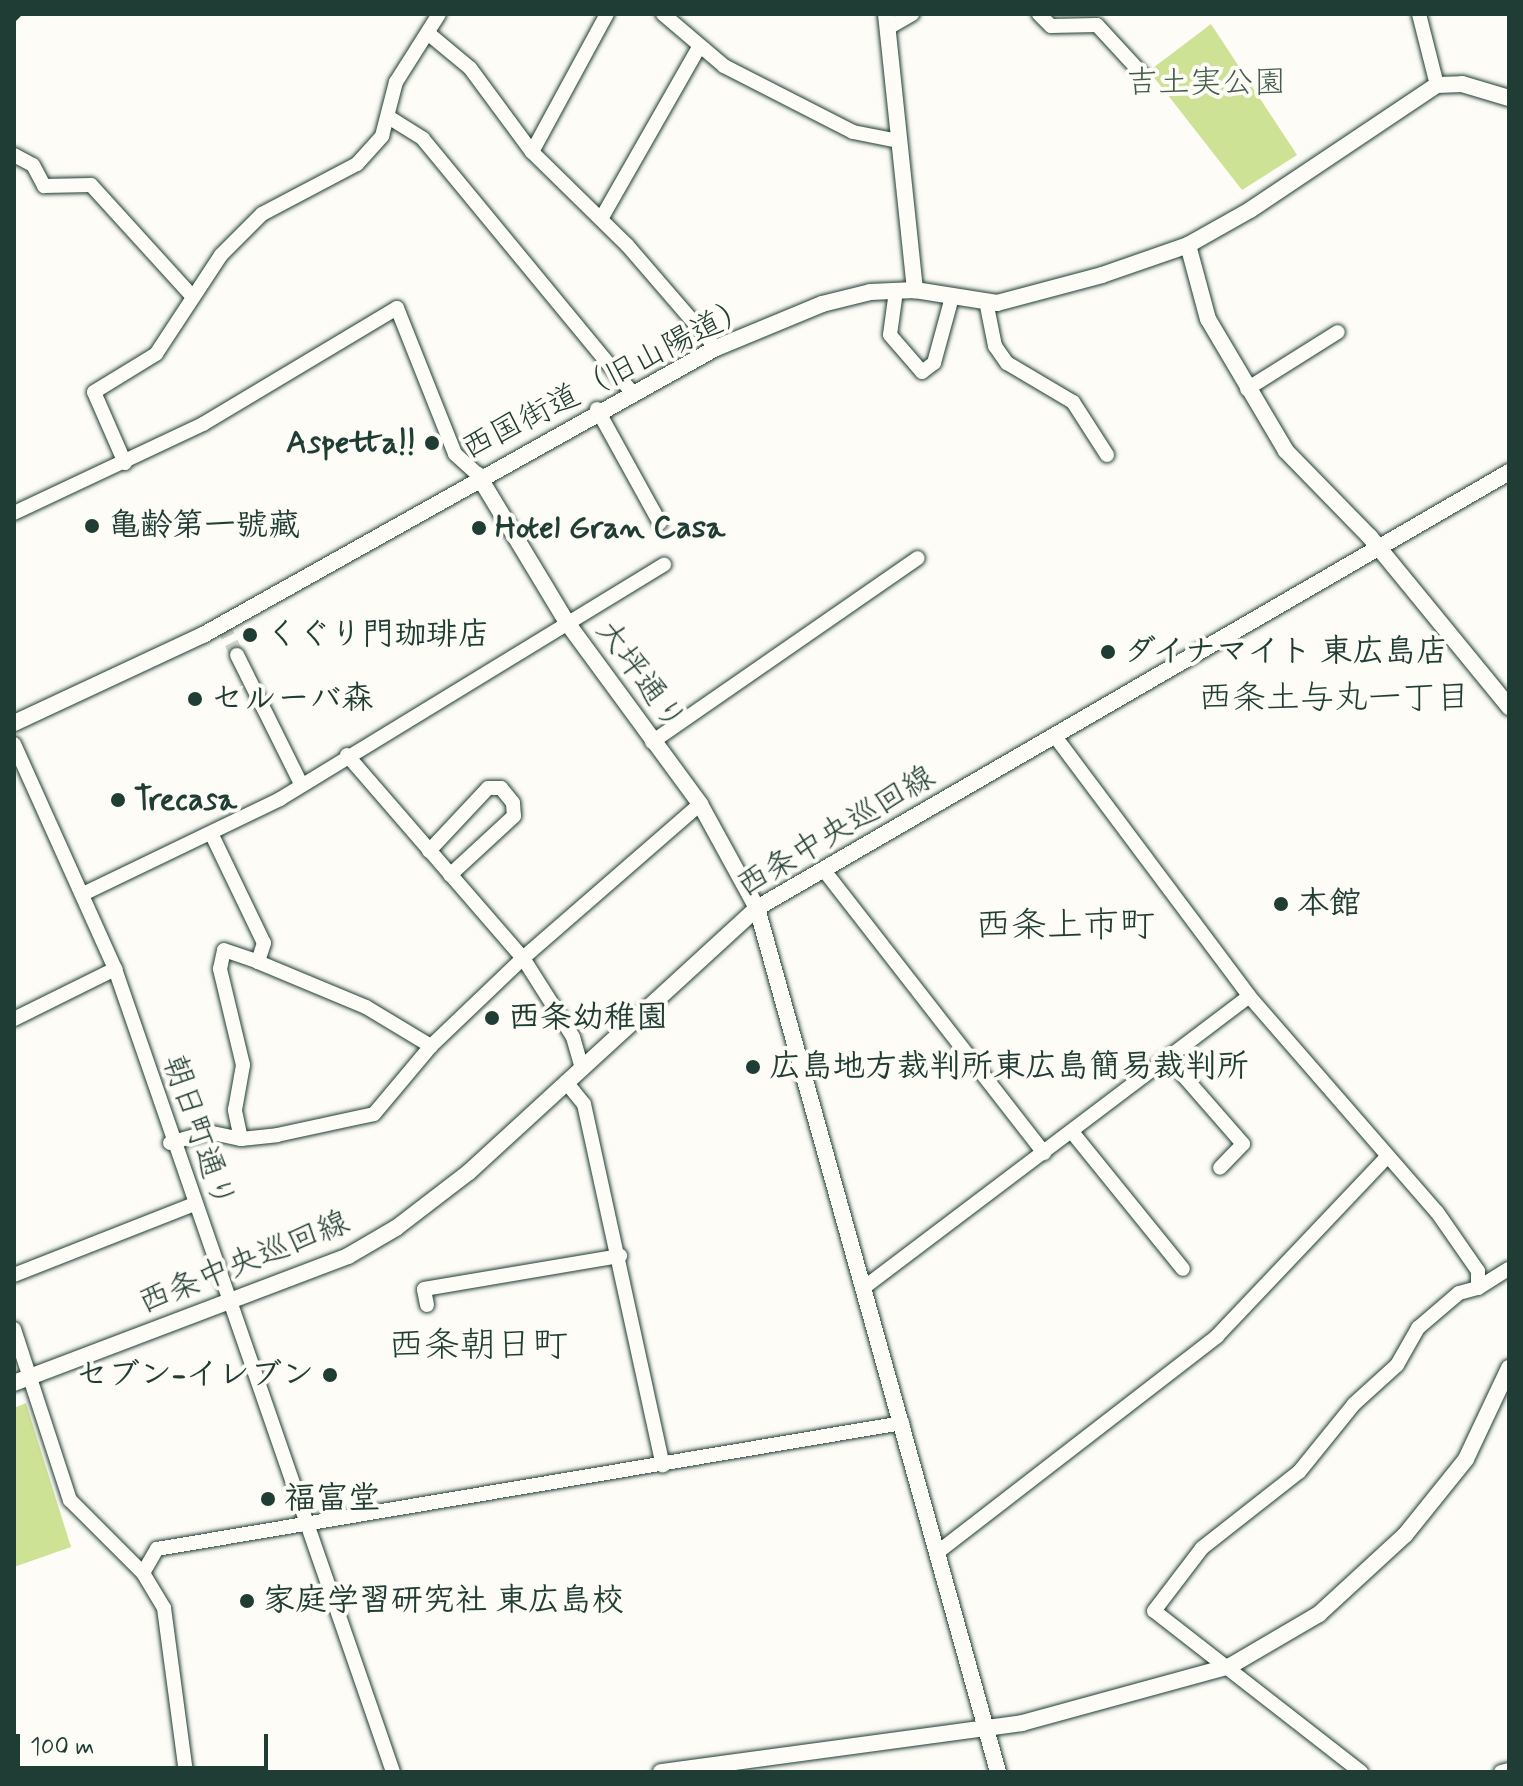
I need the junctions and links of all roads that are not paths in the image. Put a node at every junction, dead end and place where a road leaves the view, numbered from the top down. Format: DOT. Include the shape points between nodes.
graph roads {
  1 [pos="439,14"];
  2 [pos="607,14"];
  3 [pos="663,14"];
  4 [pos="912,14"];
  5 [pos="1039,14"];
  6 [pos="1419,14"];
  7 [pos="887,21"];
  8 [pos="429,34"];
  9 [pos="699,47"];
  10 [pos="1143,75"];
  11 [pos="1437,85"];
  12 [pos="1509,98"];
  13 [pos="390,118"];
  14 [pos="899,141"];
  15 [pos="532,152"];
  16 [pos="14,155"];
  17 [pos="601,219"];
  18 [pos="1188,245"];
  19 [pos="915,290"];
  20 [pos="896,291"];
  21 [pos="193,297"];
  22 [pos="952,297"];
  23 [pos="986,301"];
  24 [pos="1338,332"];
  25 [pos="716,348"];
  26 [pos="1247,389"];
  27 [pos="631,391"];
  28 [pos="597,409"];
  29 [pos="1107,455"];
  30 [pos="125,463"];
  31 [pos="1509,472"];
  32 [pos="478,475"];
  33 [pos="14,513"];
  34 [pos="660,523"];
  35 [pos="1378,546"];
  36 [pos="918,558"];
  37 [pos="664,565"];
  38 [pos="568,624"];
  39 [pos="237,655"];
  40 [pos="1509,707"];
  41 [pos="14,723"];
  42 [pos="1054,735"];
  43 [pos="652,742"];
  44 [pos="14,744"];
  45 [pos="347,755"];
  46 [pos="301,784"];
  47 [pos="700,804"];
  48 [pos="211,833"];
  49 [pos="429,851"];
  50 [pos="823,869"];
  51 [pos="450,875"];
  52 [pos="83,894"];
  53 [pos="757,908"];
  54 [pos="523,958"];
  55 [pos="258,962"];
  56 [pos="115,969"];
  57 [pos="1249,996"];
  58 [pos="14,1019"];
  59 [pos="431,1046"];
  60 [pos="1168,1058"];
  61 [pos="582,1068"];
  62 [pos="566,1082"];
  63 [pos="1072,1132"];
  64 [pos="241,1139"];
  65 [pos="170,1143"];
  66 [pos="1044,1153"];
  67 [pos="1387,1157"];
  68 [pos="1220,1168"];
  69 [pos="192,1205"];
  70 [pos="620,1256"];
  71 [pos="1183,1269"];
  72 [pos="1509,1269"];
  73 [pos="14,1275"];
  74 [pos="866,1286"];
  75 [pos="1478,1288"];
  76 [pos="229,1301"];
  77 [pos="427,1305"];
  78 [pos="14,1329"];
  79 [pos="1508,1373"];
  80 [pos="31,1377"];
  81 [pos="14,1383"];
  82 [pos="902,1423"];
  83 [pos="663,1465"];
  84 [pos="307,1529"];
  85 [pos="938,1552"];
  86 [pos="143,1573"];
  87 [pos="1230,1666"];
  88 [pos="985,1727"];
  89 [pos="186,1772"];
  90 [pos="393,1772"];
  91 [pos="661,1772"];
  92 [pos="998,1772"];
  93 [pos="1361,1772"];
  1 -- 8 [label="street"];
  2 -- 15 [label="street"];
  3 -- 9 [label="street"];
  4 -- 7 [label="street"];
  5 -- 10 [label="street" via="1051,26 1097,25"];
  6 -- 11 [label="street"];
  7 -- 14 [label="street"];
  8 -- 13 [label="street" via="396,82"];
  8 -- 15 [label="street" via="470,68"];
  9 -- 14 [label="street" via="853,132"];
  9 -- 17 [label="street"];
  11 -- 12 [label="street" via="1462,84"];
  11 -- 18 [label="street, 西国街道（旧山陽道）"];
  13 -- 21 [label="street" via="357,164 277,203 242,232"];
  13 -- 27 [label="street" via="423,139"];
  14 -- 19 [label="street"];
  15 -- 17 [label="street"];
  16 -- 21 [label="street" via="33,165 44,186 91,185"];
  17 -- 25 [label="street"];
  18 -- 23 [label="street, 西国街道（旧山陽道）" via="1102,275"];
  18 -- 26 [label="street" via="1208,319"];
  19 -- 20 [label="street, 西国街道（旧山陽道）"];
  19 -- 22 [label="street, 西国街道（旧山陽道）"];
  20 -- 22 [label="street" via="890,335 922,372 934,363"];
  20 -- 25 [label="street, 西国街道（旧山陽道）" via="822,304"];
  21 -- 30 [label="street" via="156,354 94,392"];
  22 -- 23 [label="street, 西国街道（旧山陽道）"];
  23 -- 29 [label="street" via="995,346 1007,363 1073,402"];
  24 -- 26 [label="street"];
  25 -- 27 [label="street, 西国街道（旧山陽道）"];
  26 -- 35 [label="street" via="1286,451"];
  27 -- 28 [label="street, 西国街道（旧山陽道）"];
  28 -- 32 [label="street, 西国街道（旧山陽道）"];
  28 -- 34 [label="street"];
  30 -- 32 [label="street" via="397,308 455,454"];
  30 -- 33 [label="street"];
  31 -- 35 [label="street, 西条中央巡回線"];
  32 -- 38 [label="street, 大坪通り"];
  32 -- 41 [label="street, 西国街道（旧山陽道）" via="203,635"];
  35 -- 40 [label="street"];
  35 -- 42 [label="street, 西条中央巡回線"];
  36 -- 43 [label="street"];
  37 -- 38 [label="street"];
  38 -- 43 [label="street, 大坪通り"];
  38 -- 45 [label="street"];
  39 -- 46 [label="street"];
  42 -- 50 [label="street, 西条中央巡回線"];
  42 -- 57 [label="street"];
  43 -- 47 [label="street, 大坪通り"];
  44 -- 52 [label="street, 朝日町通り"];
  45 -- 46 [label="street"];
  45 -- 49 [label="street"];
  46 -- 48 [label="street"];
  47 -- 53 [label="street, 大坪通り"];
  47 -- 54 [label="street"];
  48 -- 52 [label="street"];
  48 -- 55 [label="street" via="264,943"];
  49 -- 51 [label="street"];
  49 -- 51 [label="street" via="477,797 501,788 517,808 514,816"];
  50 -- 53 [label="street, 西条中央巡回線"];
  50 -- 66 [label="street"];
  51 -- 54 [label="street"];
  52 -- 56 [label="street, 朝日町通り"];
  53 -- 61 [label="street, 西条中央巡回線"];
  53 -- 74 [label="street, 大坪通り"];
  54 -- 59 [label="street"];
  54 -- 61 [label="street" via="573,1037"];
  55 -- 59 [label="street" via="366,1007"];
  55 -- 64 [label="street" via="224,950 220,969 243,1065 235,1110"];
  56 -- 58 [label="street"];
  56 -- 65 [label="street, 朝日町通り"];
  57 -- 60 [label="street"];
  57 -- 67 [label="street"];
  59 -- 64 [label="street" via="364,1120"];
  60 -- 63 [label="street"];
  60 -- 68 [label="street" via="1243,1144"];
  61 -- 62 [label="street, 西条中央巡回線"];
  62 -- 70 [label="street" via="584,1104"];
  62 -- 76 [label="street, 西条中央巡回線" via="396,1228 348,1256"];
  63 -- 66 [label="street"];
  63 -- 71 [label="street"];
  64 -- 65 [label="street" via="208,1132"];
  65 -- 69 [label="street, 朝日町通り"];
  66 -- 74 [label="street"];
  67 -- 75 [label="street" via="1437,1212 1478,1271"];
  67 -- 85 [label="street" via="1217,1336"];
  69 -- 73 [label="street"];
  69 -- 76 [label="street, 朝日町通り"];
  70 -- 77 [label="street" via="424,1289"];
  70 -- 83 [label="street"];
  72 -- 75 [label="street"];
  74 -- 82 [label="street, 大坪通り"];
  75 -- 87 [label="street" via="1459,1293 1418,1328 1397,1365 1354,1404 1299,1472 1202,1548 1162,1591 1154,1611"];
  76 -- 80 [label="street, 西条中央巡回線"];
  76 -- 84 [label="street, 朝日町通り"];
  78 -- 80 [label="street"];
  79 -- 87 [label="street" via="1466,1459 1405,1535 1319,1614"];
  80 -- 81 [label="street, 西条中央巡回線"];
  80 -- 86 [label="street" via="70,1500"];
  82 -- 83 [label="street"];
  82 -- 85 [label="street, 大坪通り"];
  83 -- 84 [label="street"];
  84 -- 86 [label="street" via="157,1549"];
  84 -- 90 [label="street, 朝日町通り"];
  85 -- 88 [label="street, 大坪通り"];
  86 -- 89 [label="street" via="164,1608"];
  87 -- 88 [label="street"];
  87 -- 93 [label="street"];
  88 -- 91 [label="street"];
  88 -- 92 [label="street, 大坪通り"];
}
